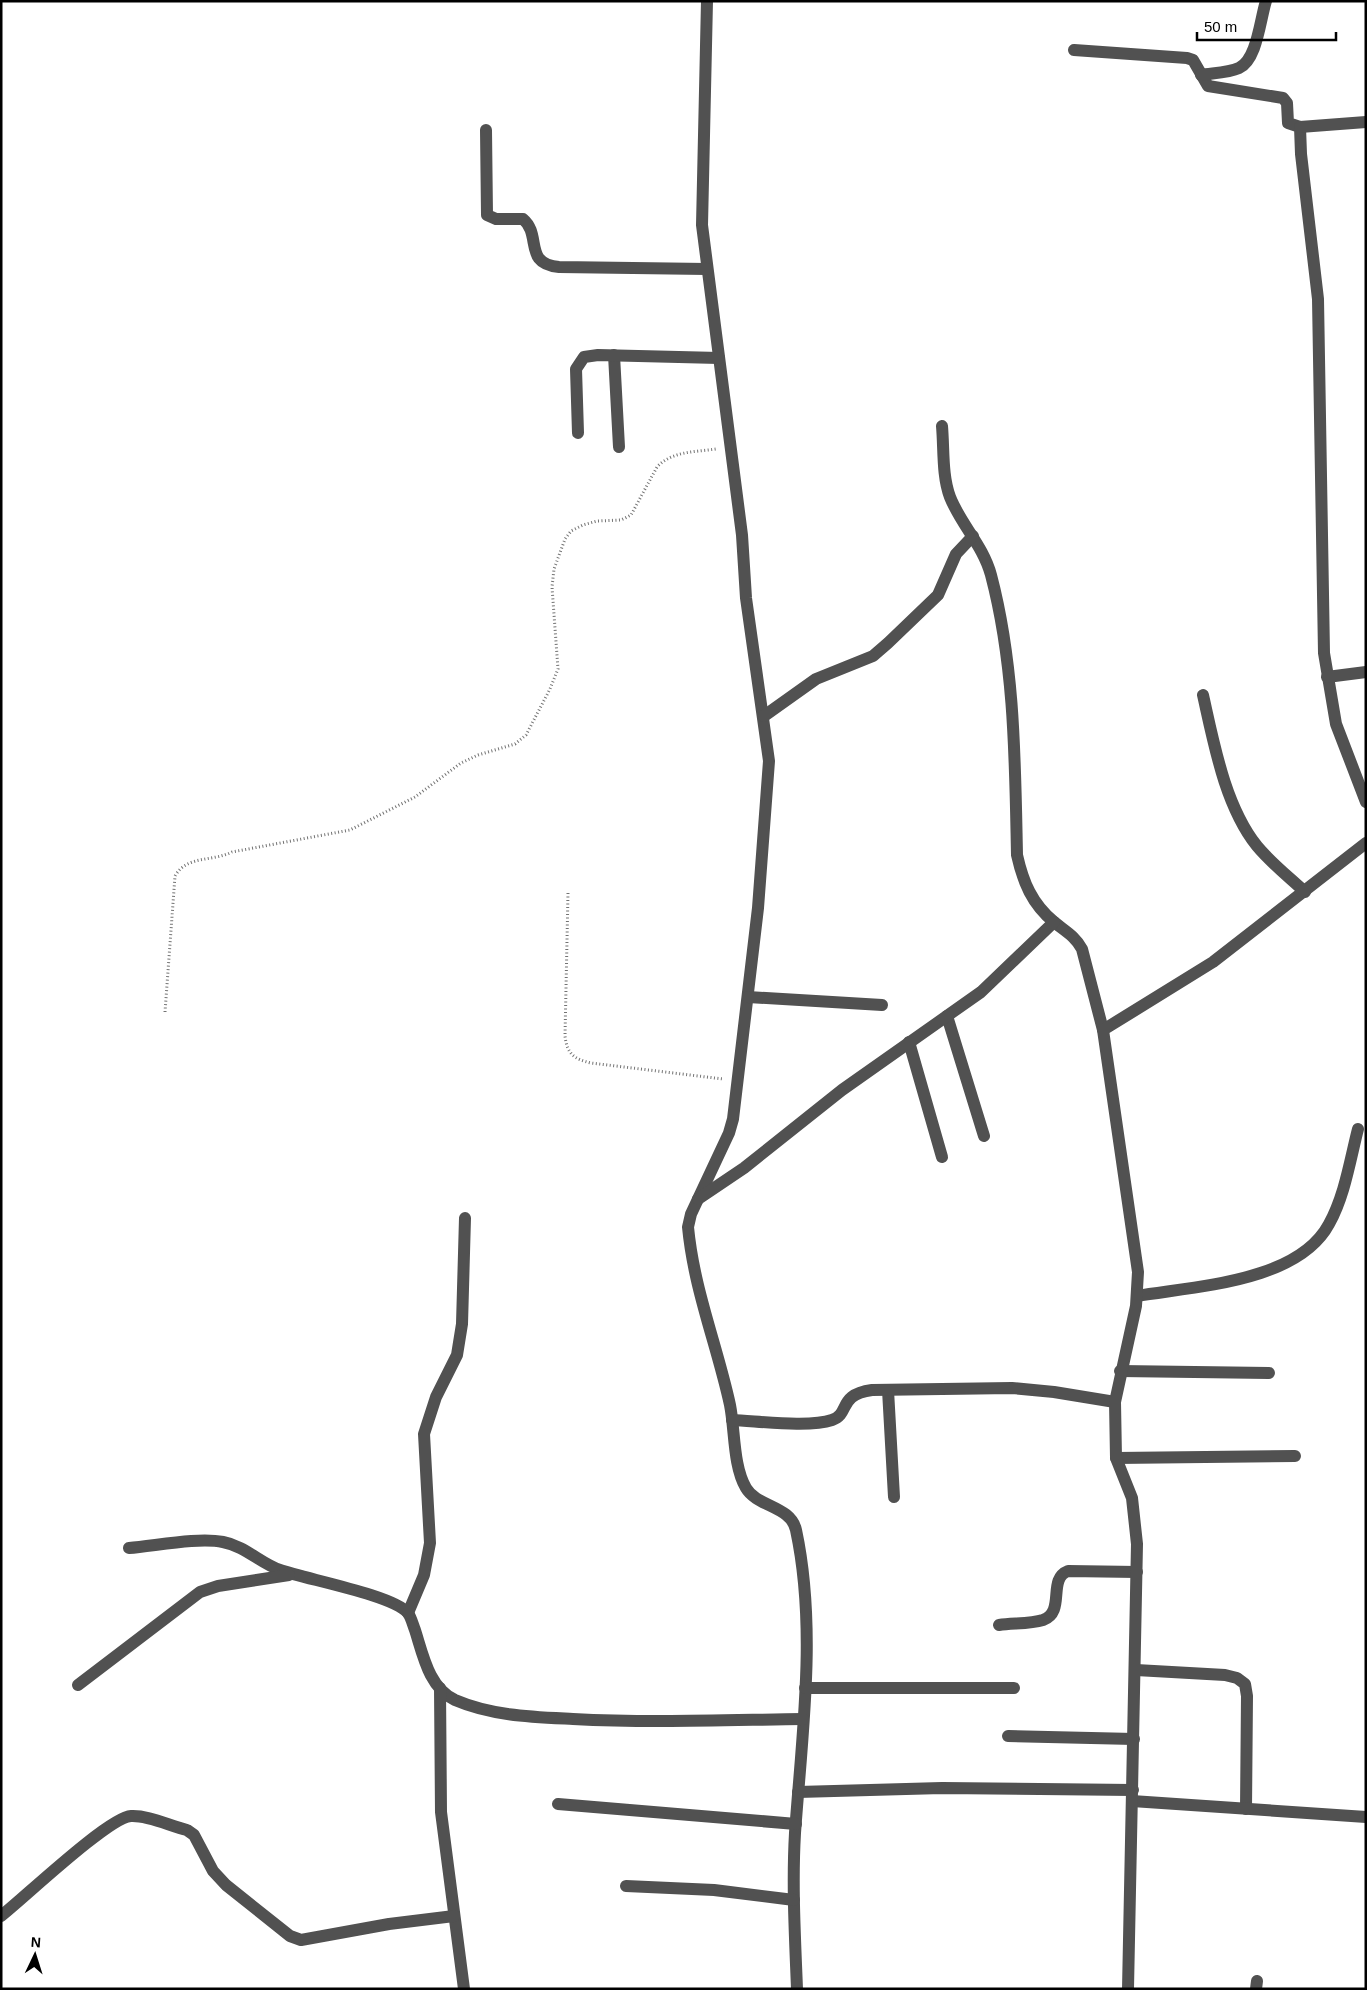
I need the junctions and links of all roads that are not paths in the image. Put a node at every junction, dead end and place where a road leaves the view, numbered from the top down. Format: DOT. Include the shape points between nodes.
graph roads {
  1 [pos="707,1"];
  2 [pos="1266,1"];
  3 [pos="1074,50"];
  4 [pos="1201,75"];
  5 [pos="1366,122"];
  6 [pos="1300,127"];
  7 [pos="486,130"];
  8 [pos="706,269"];
  9 [pos="614,355"];
  10 [pos="719,358"];
  11 [pos="942,426"];
  12 [pos="578,433"];
  13 [pos="619,447"];
  14 [pos="973,536"];
  15 [pos="1366,672"];
  16 [pos="1327,677"];
  17 [pos="1203,694"];
  18 [pos="764,716"];
  19 [pos="1366,802"];
  20 [pos="1366,844"];
  21 [pos="1305,892"];
  22 [pos="1054,922"];
  23 [pos="748,997"];
  24 [pos="882,1005"];
  25 [pos="947,1016"];
  26 [pos="1103,1030"];
  27 [pos="909,1042"];
  28 [pos="1358,1129"];
  29 [pos="984,1136"];
  30 [pos="942,1157"];
  31 [pos="698,1199"];
  32 [pos="465,1218"];
  33 [pos="1137,1296"];
  34 [pos="1120,1370"];
  35 [pos="1269,1373"];
  36 [pos="888,1390"];
  37 [pos="1115,1402"];
  38 [pos="732,1420"];
  39 [pos="1295,1456"];
  40 [pos="1116,1458"];
  41 [pos="894,1497"];
  42 [pos="129,1548"];
  43 [pos="1137,1572"];
  44 [pos="294,1574"];
  45 [pos="408,1613"];
  46 [pos="999,1625"];
  47 [pos="1136,1670"];
  48 [pos="78,1685"];
  49 [pos="440,1688"];
  50 [pos="805,1688"];
  51 [pos="1014,1688"];
  52 [pos="803,1719"];
  53 [pos="1008,1736"];
  54 [pos="1134,1739"];
  55 [pos="798,1792"];
  56 [pos="1132,1796"];
  57 [pos="558,1804"];
  58 [pos="1246,1809"];
  59 [pos="1366,1817"];
  60 [pos="796,1824"];
  61 [pos="626,1886"];
  62 [pos="794,1900"];
  63 [pos="1,1916"];
  64 [pos="454,1916"];
  65 [pos="464,1989"];
  66 [pos="797,1989"];
  67 [pos="1128,1989"];
  1 -- 8 [label="street" via="701,208"];
  2 -- 4 [label="street" via="1254,54 1246,63 1232,70"];
  3 -- 4 [label="street" via="1187,58 1193,60"];
  4 -- 6 [label="street" via="1208,86 1214,88 1283,98 1287,103 1288,123"];
  5 -- 6 [label="street"];
  6 -- 16 [label="street" via="1300,154 1318,299"];
  7 -- 8 [label="street" via="487,215 496,219 523,219 537,257 544,264 560,267"];
  8 -- 10 [label="street"];
  9 -- 10 [label="street"];
  9 -- 12 [label="street" via="584,357 579,362 576,369"];
  9 -- 13 [label="street"];
  10 -- 18 [label="street" via="742,535 746,598"];
  11 -- 14 [label="street" via="946,486"];
  14 -- 18 [label="street" via="956,554 938,596 873,656 810,683"];
  14 -- 22 [label="street" via="991,575 1011,695 1022,878 1034,902"];
  15 -- 16 [label="street"];
  16 -- 19 [label="street" via="1336,724"];
  17 -- 21 [label="street" via="1218,765 1246,828 1256,846"];
  18 -- 23 [label="street" via="769,793"];
  20 -- 21 [label="street"];
  21 -- 26 [label="street" via="1213,962"];
  22 -- 25 [label="street" via="981,992"];
  22 -- 26 [label="street" via="1077,940 1082,949"];
  23 -- 24 [label="street"];
  23 -- 31 [label="street" via="739,1081 729,1133"];
  25 -- 27 [label="street"];
  25 -- 29 [label="street"];
  26 -- 33 [label="street" via="1138,1272"];
  27 -- 30 [label="street"];
  27 -- 31 [label="street" via="842,1090 744,1168"];
  28 -- 33 [label="street" via="1336,1210 1319,1238 1306,1250 1274,1270"];
  31 -- 38 [label="street" via="688,1227 689,1240 702,1307"];
  32 -- 45 [label="street" via="462,1324 457,1355 436,1397 424,1434 430,1544 424,1574"];
  33 -- 34 [label="street"];
  34 -- 35 [label="street"];
  34 -- 37 [label="street"];
  36 -- 37 [label="street" via="1012,1388"];
  36 -- 38 [label="street" via="858,1392 850,1397 834,1420 818,1424"];
  36 -- 41 [label="street"];
  37 -- 40 [label="street"];
  38 -- 50 [label="street" via="745,1487 790,1519 795,1527 808,1654"];
  39 -- 40 [label="street"];
  40 -- 43 [label="street" via="1135,1511"];
  42 -- 44 [label="street" via="223,1542 253,1554 279,1570"];
  43 -- 46 [label="street" via="1062,1573 1057,1580 1052,1615 1043,1620"];
  43 -- 47 [label="street"];
  44 -- 45 [label="street" via="357,1591 397,1605"];
  44 -- 48 [label="street" via="218,1586 200,1592"];
  45 -- 49 [label="street" via="430,1676"];
  47 -- 54 [label="street"];
  47 -- 58 [label="street" via="1225,1675 1245,1684"];
  49 -- 52 [label="street" via="453,1699 482,1709 536,1717 613,1721"];
  49 -- 64 [label="street" via="440,1812"];
  50 -- 51 [label="street"];
  50 -- 52 [label="street"];
  52 -- 55 [label="street"];
  53 -- 54 [label="street"];
  54 -- 56 [label="street"];
  55 -- 56 [label="street" via="942,1788"];
  55 -- 60 [label="street"];
  56 -- 58 [label="street"];
  56 -- 67 [label="street"];
  57 -- 60 [label="street"];
  58 -- 59 [label="street"];
  60 -- 62 [label="street"];
  61 -- 62 [label="street" via="714,1890"];
  62 -- 66 [label="street"];
  63 -- 64 [label="street" via="118,1820 131,1816 187,1830 194,1835 213,1871 226,1886 290,1936 301,1940"];
  64 -- 65 [label="street"];
}
